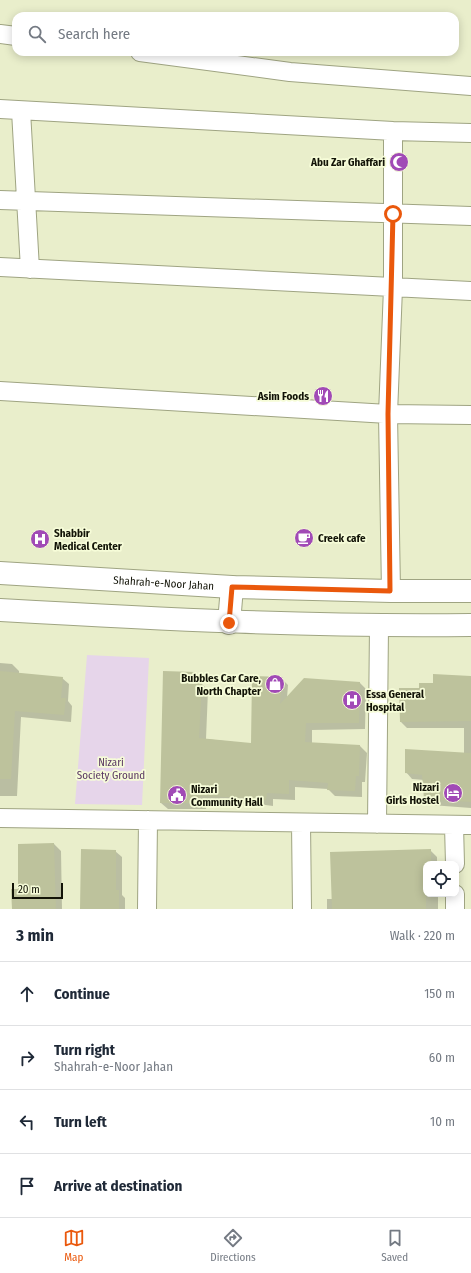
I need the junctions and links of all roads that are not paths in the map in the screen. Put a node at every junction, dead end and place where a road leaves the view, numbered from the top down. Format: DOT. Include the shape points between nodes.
graph roads {
  1 [pos="0,34"];
  2 [pos="12,36"];
  3 [pos="170,56"];
  4 [pos="471,86"];
  5 [pos="0,110"];
  6 [pos="21,111"];
  7 [pos="394,131"];
  8 [pos="471,133"];
  9 [pos="0,200"];
  10 [pos="26,202"];
  11 [pos="393,214"];
  12 [pos="471,216"];
  13 [pos="0,267"];
  14 [pos="30,269"];
  15 [pos="393,288"];
  16 [pos="471,291"];
  17 [pos="0,391"];
  18 [pos="388,414"];
  19 [pos="471,415"];
  20 [pos="0,573"];
  21 [pos="232,587"];
  22 [pos="390,591"];
  23 [pos="471,591"];
  24 [pos="0,610"];
  25 [pos="229,623"];
  26 [pos="379,626"];
  27 [pos="471,626"];
  28 [pos="0,818"];
  29 [pos="148,820"];
  30 [pos="301,823"];
  31 [pos="377,824"];
  32 [pos="463,825"];
  33 [pos="456,861"];
  34 [pos="455,897"];
  35 [pos="147,909"];
  36 [pos="302,909"];
  37 [pos="455,909"];
  1 -- 2 [label="street"];
  3 -- 4 [label="street" via="290,72"];
  5 -- 6 [label="street"];
  6 -- 7 [label="street"];
  6 -- 10 [label="street"];
  7 -- 8 [label="street"];
  7 -- 11 [label="street"];
  9 -- 10 [label="street"];
  10 -- 11 [label="street"];
  10 -- 14 [label="street"];
  11 -- 12 [label="street"];
  11 -- 15 [label="street"];
  13 -- 14 [label="street"];
  14 -- 15 [label="street"];
  15 -- 16 [label="street"];
  15 -- 18 [label="street"];
  17 -- 18 [label="street"];
  18 -- 19 [label="street"];
  18 -- 22 [label="street"];
  20 -- 21 [label="main road, Shahrah-e-Noor Jahan"];
  21 -- 22 [label="main road, Shahrah-e-Noor Jahan"];
  21 -- 25 [label="main road"];
  22 -- 23 [label="main road, Shahrah-e-Noor Jahan"];
  24 -- 25 [label="main road"];
  25 -- 26 [label="main road"];
  26 -- 27 [label="main road"];
  26 -- 31 [label="street"];
  28 -- 29 [label="street"];
  29 -- 30 [label="street"];
  29 -- 35 [label="street"];
  30 -- 31 [label="street"];
  30 -- 36 [label="street"];
  31 -- 32 [label="street"];
  32 -- 33 [label="street"];
  34 -- 37 [label="street"];
}
